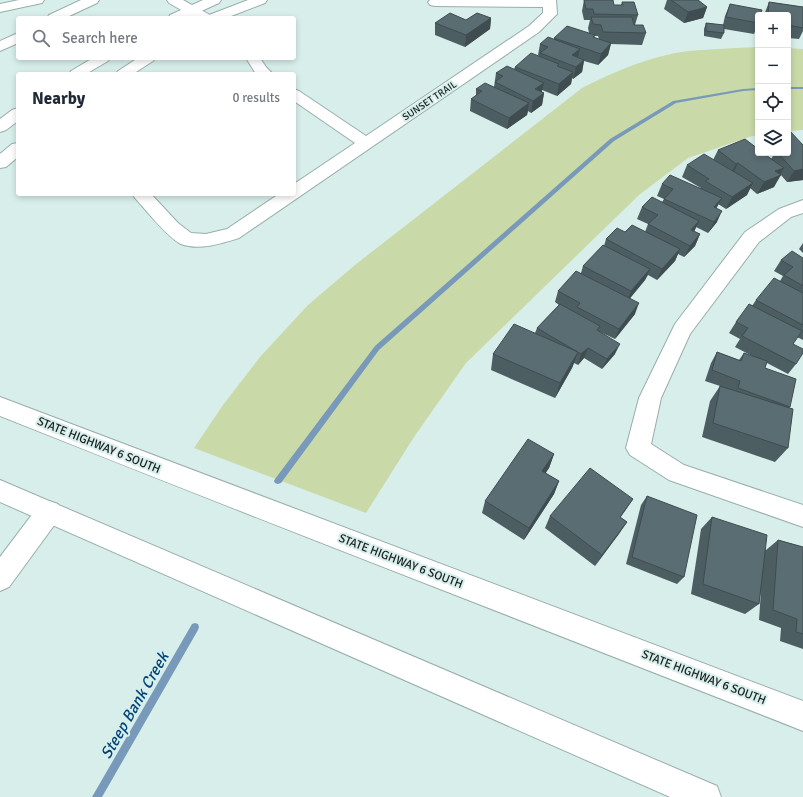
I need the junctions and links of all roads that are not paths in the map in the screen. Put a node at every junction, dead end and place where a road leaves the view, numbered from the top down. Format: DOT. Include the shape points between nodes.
graph roads {
  1 [pos="37,0"];
  2 [pos="92,0"];
  3 [pos="174,0"];
  4 [pos="214,0"];
  5 [pos="260,0"];
  6 [pos="434,2"];
  7 [pos="549,2"];
  8 [pos="0,8"];
  9 [pos="190,10"];
  10 [pos="58,16"];
  11 [pos="179,16"];
  12 [pos="201,16"];
  13 [pos="219,16"];
  14 [pos="16,39"];
  15 [pos="0,48"];
  16 [pos="100,60"];
  17 [pos="145,60"];
  18 [pos="255,60"];
  19 [pos="79,72"];
  20 [pos="126,72"];
  21 [pos="263,72"];
  22 [pos="296,95"];
  23 [pos="16,115"];
  24 [pos="0,127"];
  25 [pos="365,143"];
  26 [pos="16,150"];
  27 [pos="0,163"];
  28 [pos="296,191"];
  29 [pos="143,196"];
  30 [pos="288,196"];
  31 [pos="803,206"];
  32 [pos="0,406"];
  33 [pos="0,491"];
  34 [pos="49,512"];
  35 [pos="803,516"];
  36 [pos="0,578"];
  37 [pos="803,716"];
  38 [pos="706,797"];
  1 -- 8 [label="street"];
  2 -- 10 [label="street"];
  3 -- 9 [label="street"];
  4 -- 9 [label="street"];
  5 -- 13 [label="street"];
  6 -- 7 [label="street"];
  7 -- 25 [label="street, SUNSET TRAIL" via="550,14 534,29"];
  9 -- 11 [label="street"];
  9 -- 12 [label="street"];
  14 -- 15 [label="street"];
  16 -- 19 [label="street"];
  17 -- 20 [label="street"];
  18 -- 21 [label="street"];
  22 -- 25 [label="street"];
  23 -- 24 [label="street"];
  25 -- 28 [label="street, SUNSET TRAIL"];
  26 -- 27 [label="street"];
  29 -- 30 [label="street" via="172,227 187,238 206,240 233,234"];
  31 -- 35 [label="street" via="784,213 752,237 682,330 650,398 638,448 677,474"];
  32 -- 37 [label="street, STATE HIGHWAY 6 SOUTH"];
  33 -- 34 [label="street"];
  34 -- 36 [label="street"];
  34 -- 38 [label="street"];
}
